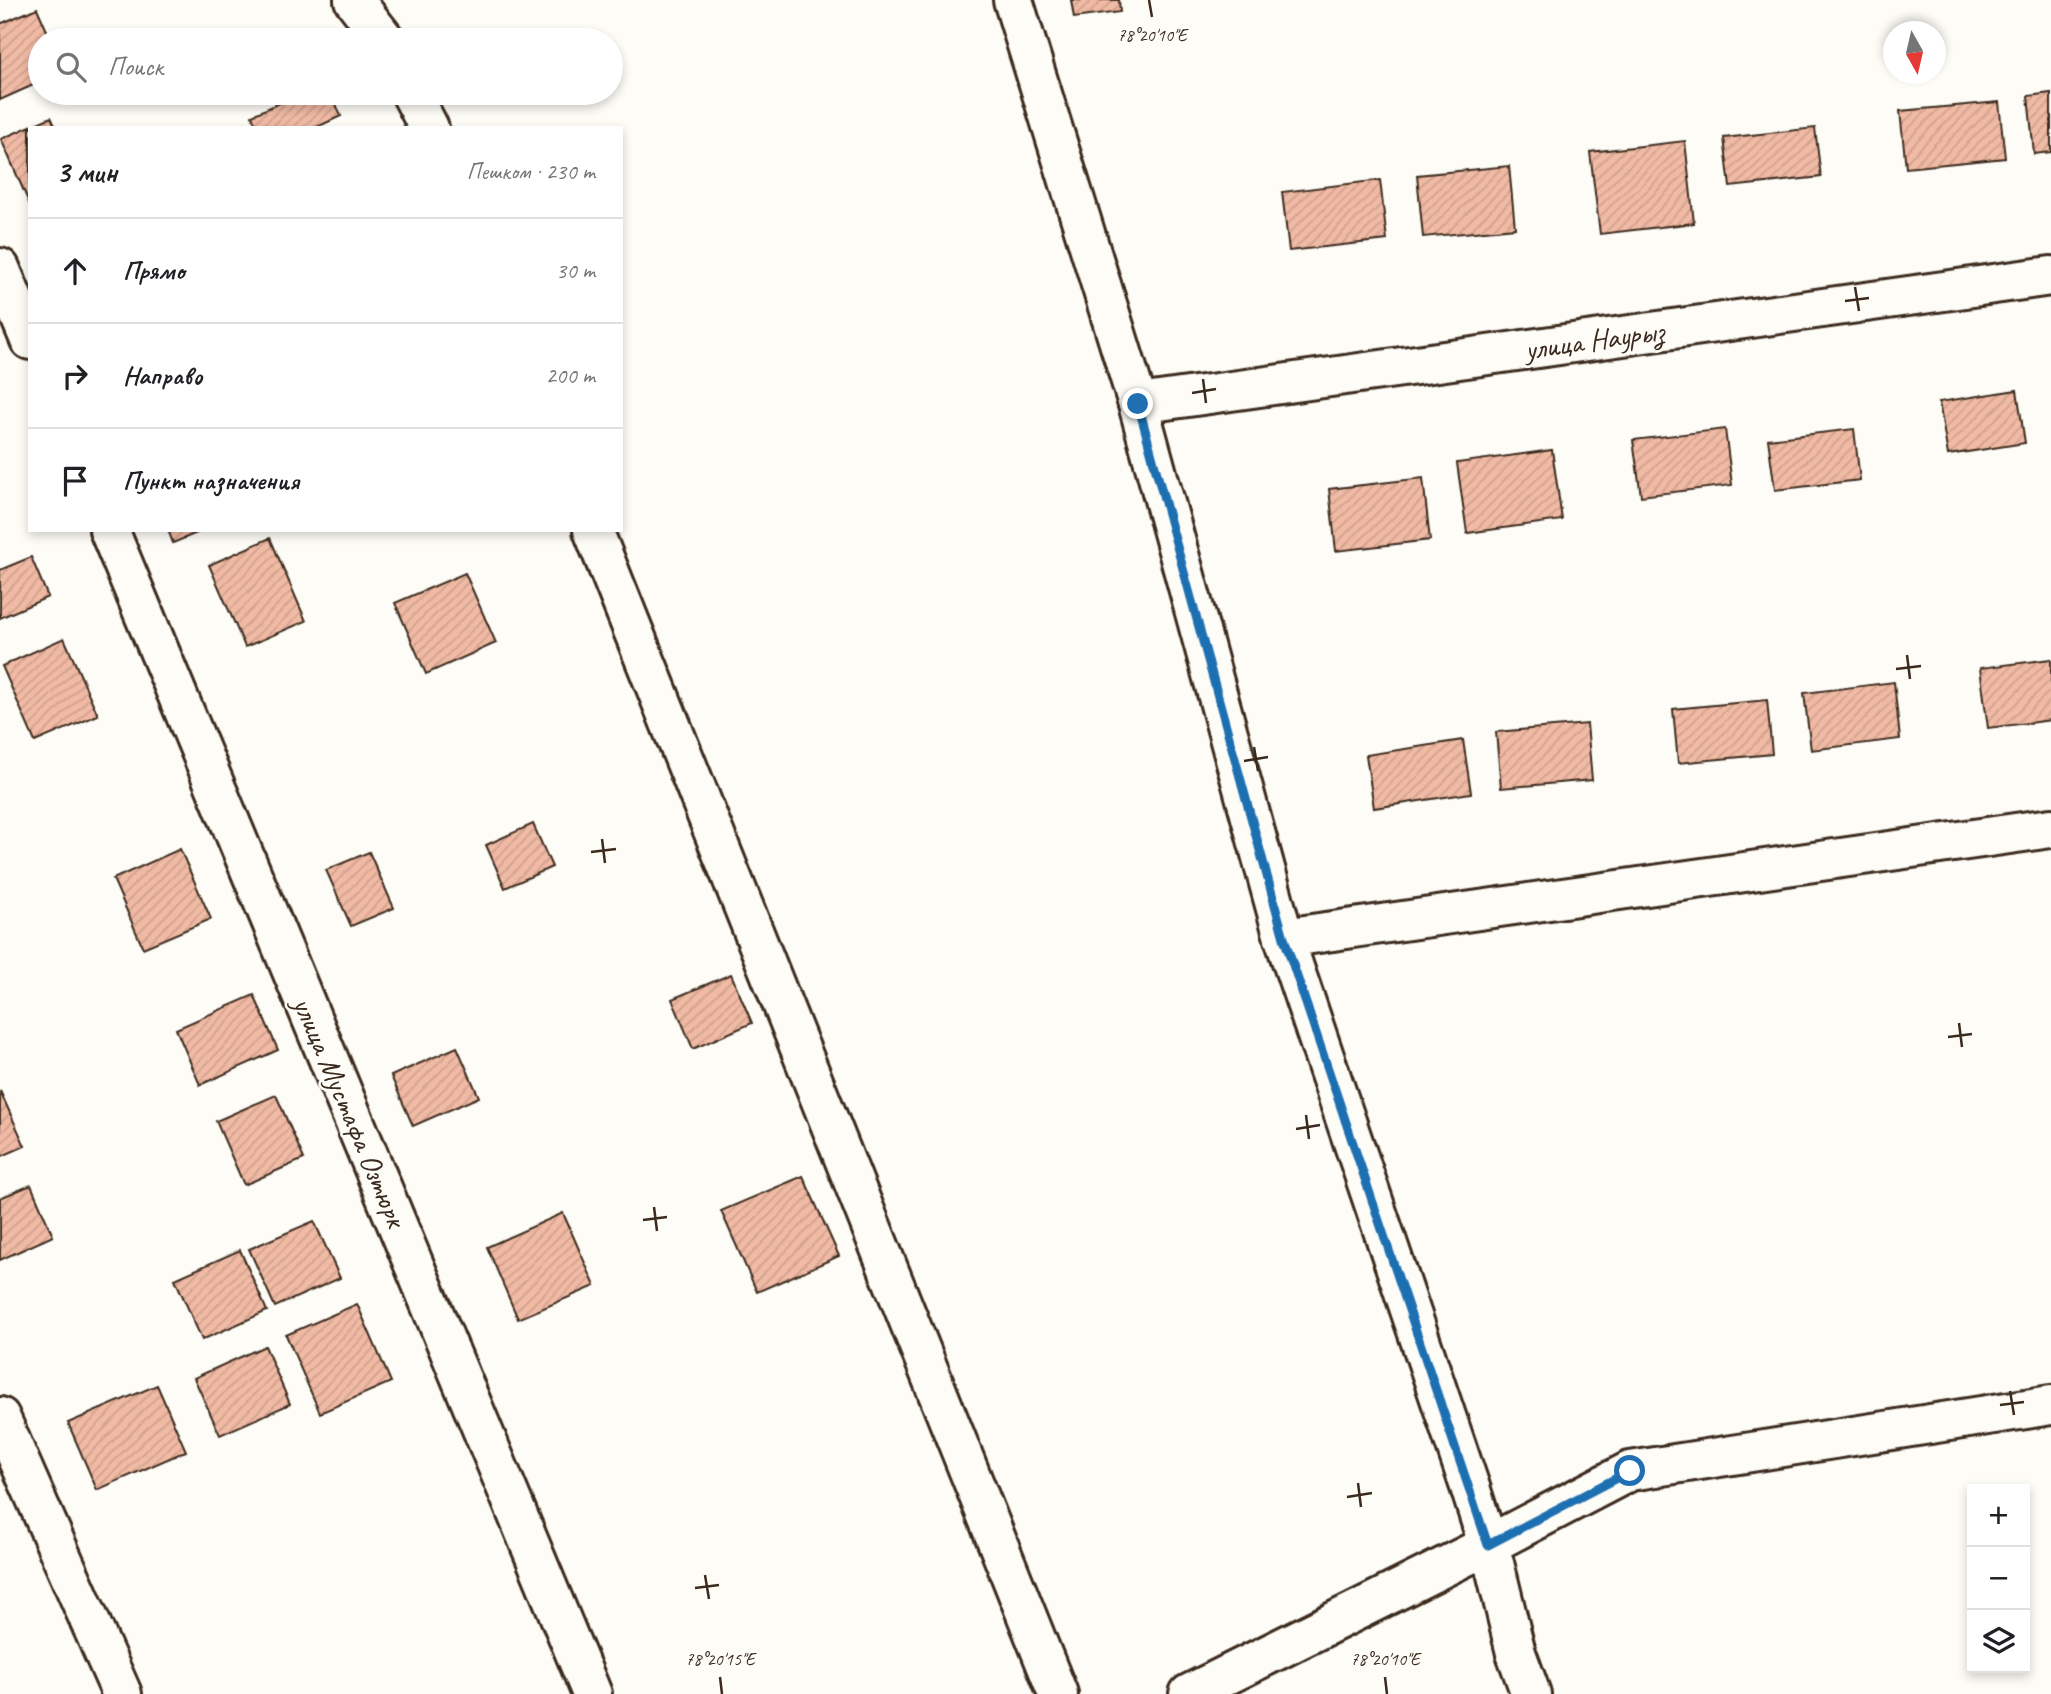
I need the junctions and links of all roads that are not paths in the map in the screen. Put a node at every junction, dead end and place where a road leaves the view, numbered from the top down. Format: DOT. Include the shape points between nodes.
graph roads {
  1 [pos="354,0"];
  2 [pos="1013,0"];
  3 [pos="376,28"];
  4 [pos="417,105"];
  5 [pos="428,126"];
  6 [pos="0,268"];
  7 [pos="2051,276"];
  8 [pos="28,335"];
  9 [pos="1138,404"];
  10 [pos="110,532"];
  11 [pos="594,532"];
  12 [pos="2051,828"];
  13 [pos="1284,938"];
  14 [pos="2051,1405"];
  15 [pos="0,1417"];
  16 [pos="1488,1545"];
  17 [pos="122,1694"];
  18 [pos="592,1694"];
  19 [pos="1058,1694"];
  20 [pos="1189,1694"];
  21 [pos="1531,1694"];
  1 -- 3 [label="street"];
  2 -- 9 [label="street"];
  4 -- 5 [label="street"];
  6 -- 8 [label="street"];
  7 -- 9 [label="street, улица Наурыз"];
  9 -- 13 [label="street"];
  10 -- 18 [label="street, улица Мустафа Озтюрк"];
  11 -- 19 [label="street"];
  12 -- 13 [label="street"];
  13 -- 16 [label="street"];
  14 -- 16 [label="street" via="1630,1471"];
  15 -- 17 [label="street"];
  16 -- 20 [label="street"];
  16 -- 21 [label="street"];
}
